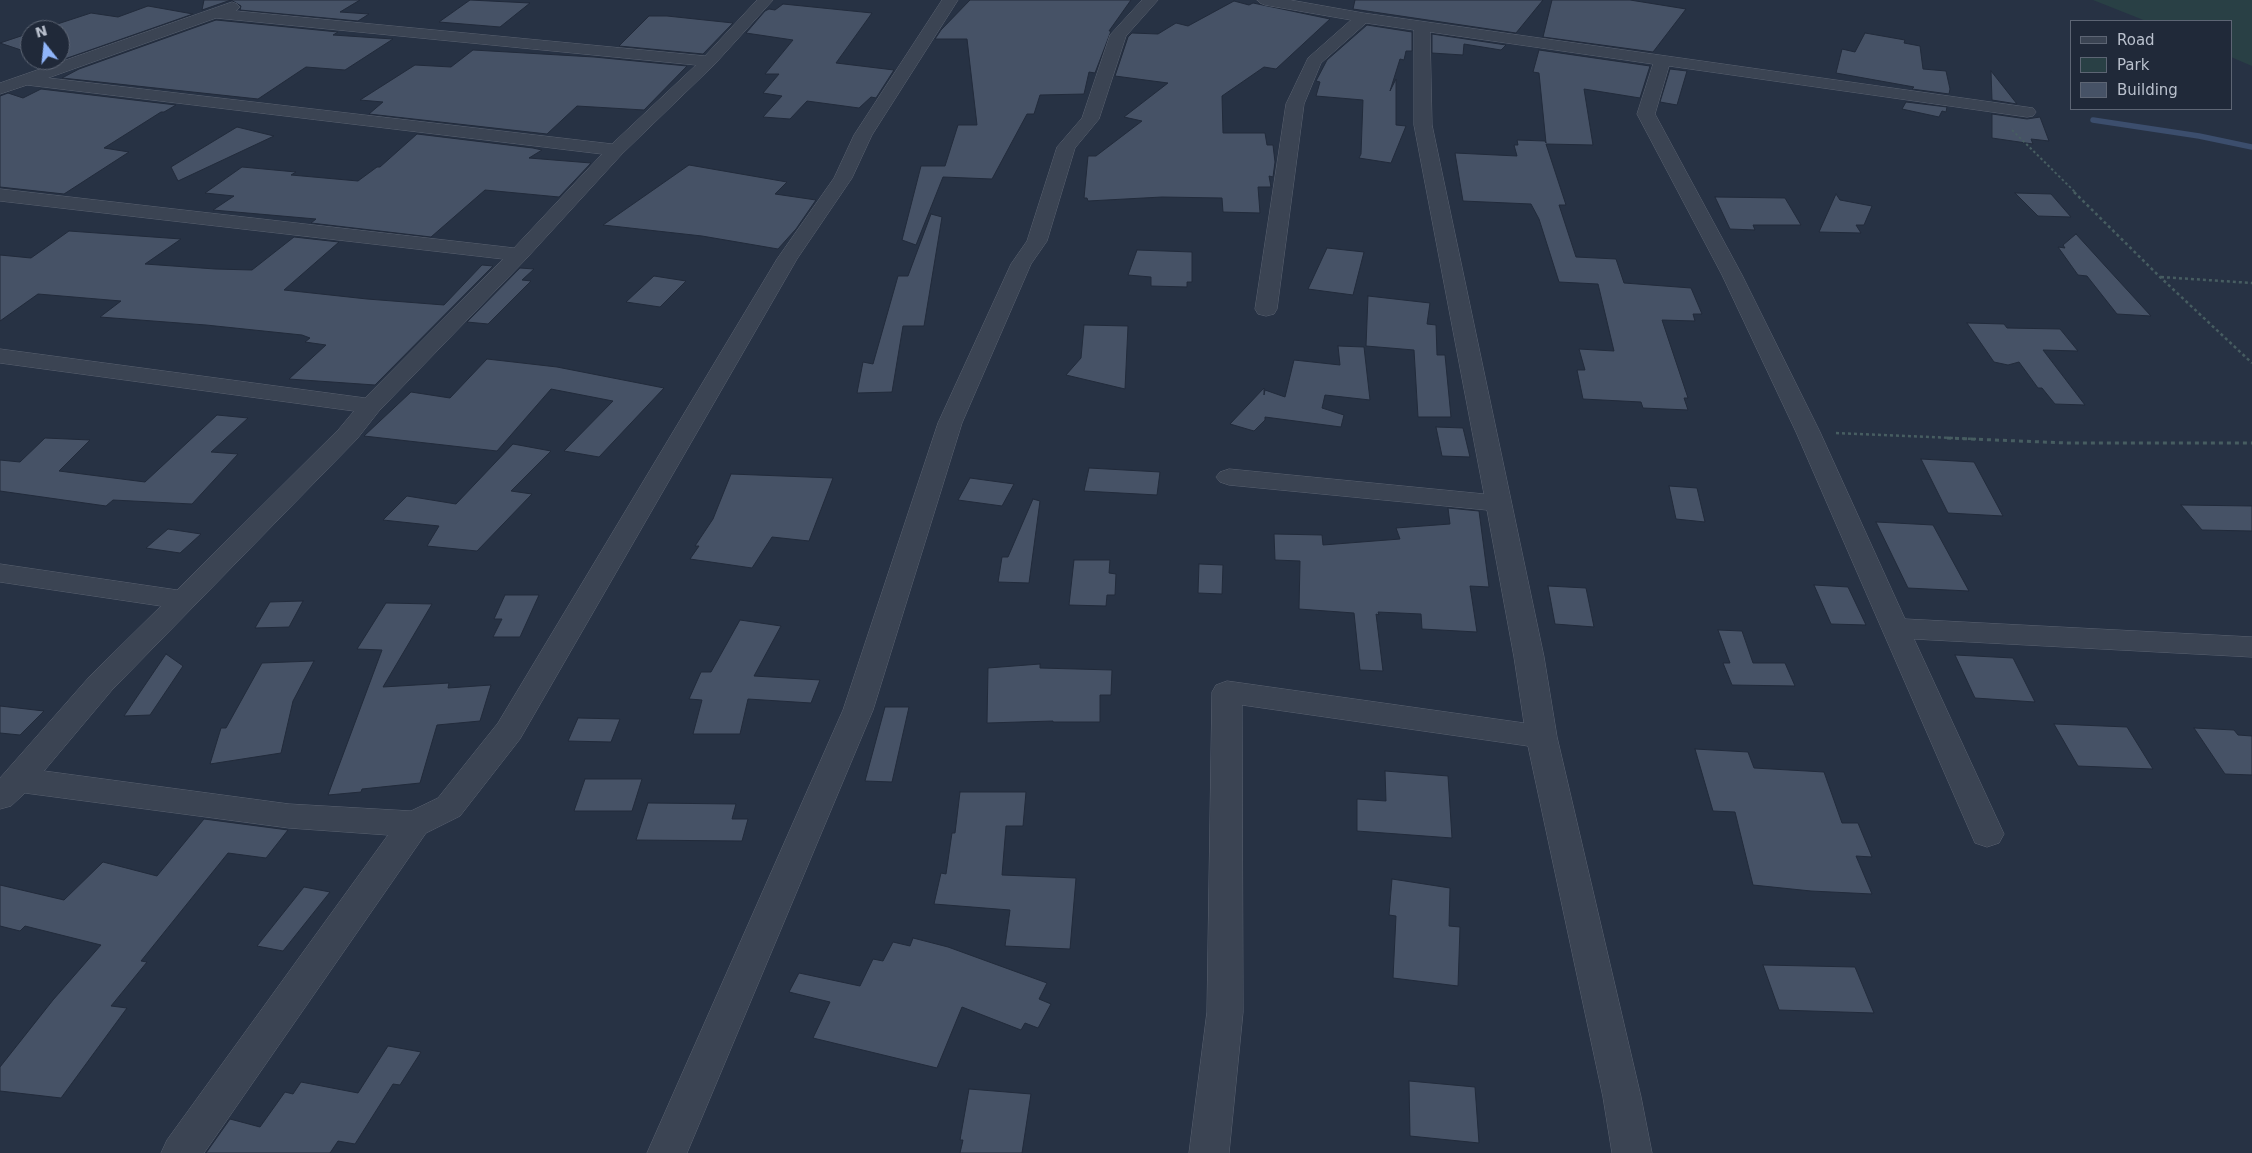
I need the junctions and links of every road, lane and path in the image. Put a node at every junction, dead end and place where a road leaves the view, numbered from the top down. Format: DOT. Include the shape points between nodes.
graph roads {
  1 [pos="251,0"];
  2 [pos="765,0"];
  3 [pos="950,0"];
  4 [pos="1150,0"];
  5 [pos="1266,0"];
  6 [pos="214,13"];
  7 [pos="1363,18"];
  8 [pos="1422,26"];
  9 [pos="709,61"];
  10 [pos="1662,61"];
  11 [pos="26,80"];
  12 [pos="0,89"];
  13 [pos="1988,106"];
  14 [pos="2027,112"];
  15 [pos="616,150"];
  16 [pos="0,195"];
  17 [pos="519,255"];
  18 [pos="2160,277"];
  19 [pos="2252,283"];
  20 [pos="1266,309"];
  21 [pos="0,356"];
  22 [pos="2252,363"];
  23 [pos="371,406"];
  24 [pos="1808,432"];
  25 [pos="2252,443"];
  26 [pos="1228,477"];
  27 [pos="1499,503"];
  28 [pos="0,573"];
  29 [pos="184,600"];
  30 [pos="1897,628"];
  31 [pos="2252,647"];
  32 [pos="1542,737"];
  33 [pos="9,788"];
  34 [pos="414,824"];
  35 [pos="1987,834"];
  36 [pos="181,1153"];
  37 [pos="667,1153"];
  38 [pos="1209,1153"];
  39 [pos="1632,1153"];
  1 -- 6 [label="street"];
  2 -- 9 [label="street"];
  3 -- 34 [label="street" via="863,135 843,178 782,267 509,731 449,806"];
  4 -- 37 [label="street" via="1118,35 1090,119 1066,147 1037,241 1021,264 950,423 858,710"];
  5 -- 7 [label="street"];
  6 -- 9 [label="street"];
  6 -- 11 [label="street"];
  7 -- 8 [label="street"];
  7 -- 20 [label="street" via="1314,61 1295,104"];
  8 -- 10 [label="street"];
  8 -- 27 [label="street" via="1423,125"];
  9 -- 15 [label="street"];
  10 -- 13 [label="street"];
  10 -- 24 [label="street" via="1646,114 1732,275"];
  11 -- 12 [label="street"];
  11 -- 15 [label="street"];
  13 -- 14 [label="street"];
  13 -- 18 [label="path"];
  15 -- 17 [label="street"];
  16 -- 17 [label="street"];
  17 -- 23 [label="street"];
  18 -- 19 [label="path"];
  18 -- 22 [label="path"];
  21 -- 23 [label="street"];
  23 -- 29 [label="street" via="348,434"];
  24 -- 25 [label="path" via="2066,443"];
  24 -- 30 [label="street"];
  26 -- 27 [label="street"];
  27 -- 32 [label="street"];
  28 -- 29 [label="street"];
  29 -- 33 [label="street" via="101,683"];
  30 -- 31 [label="street"];
  30 -- 35 [label="street"];
  32 -- 38 [label="street" via="1227,692 1225,1012"];
  32 -- 39 [label="street"];
  33 -- 34 [label="street" via="289,816"];
  34 -- 36 [label="street"];
}
